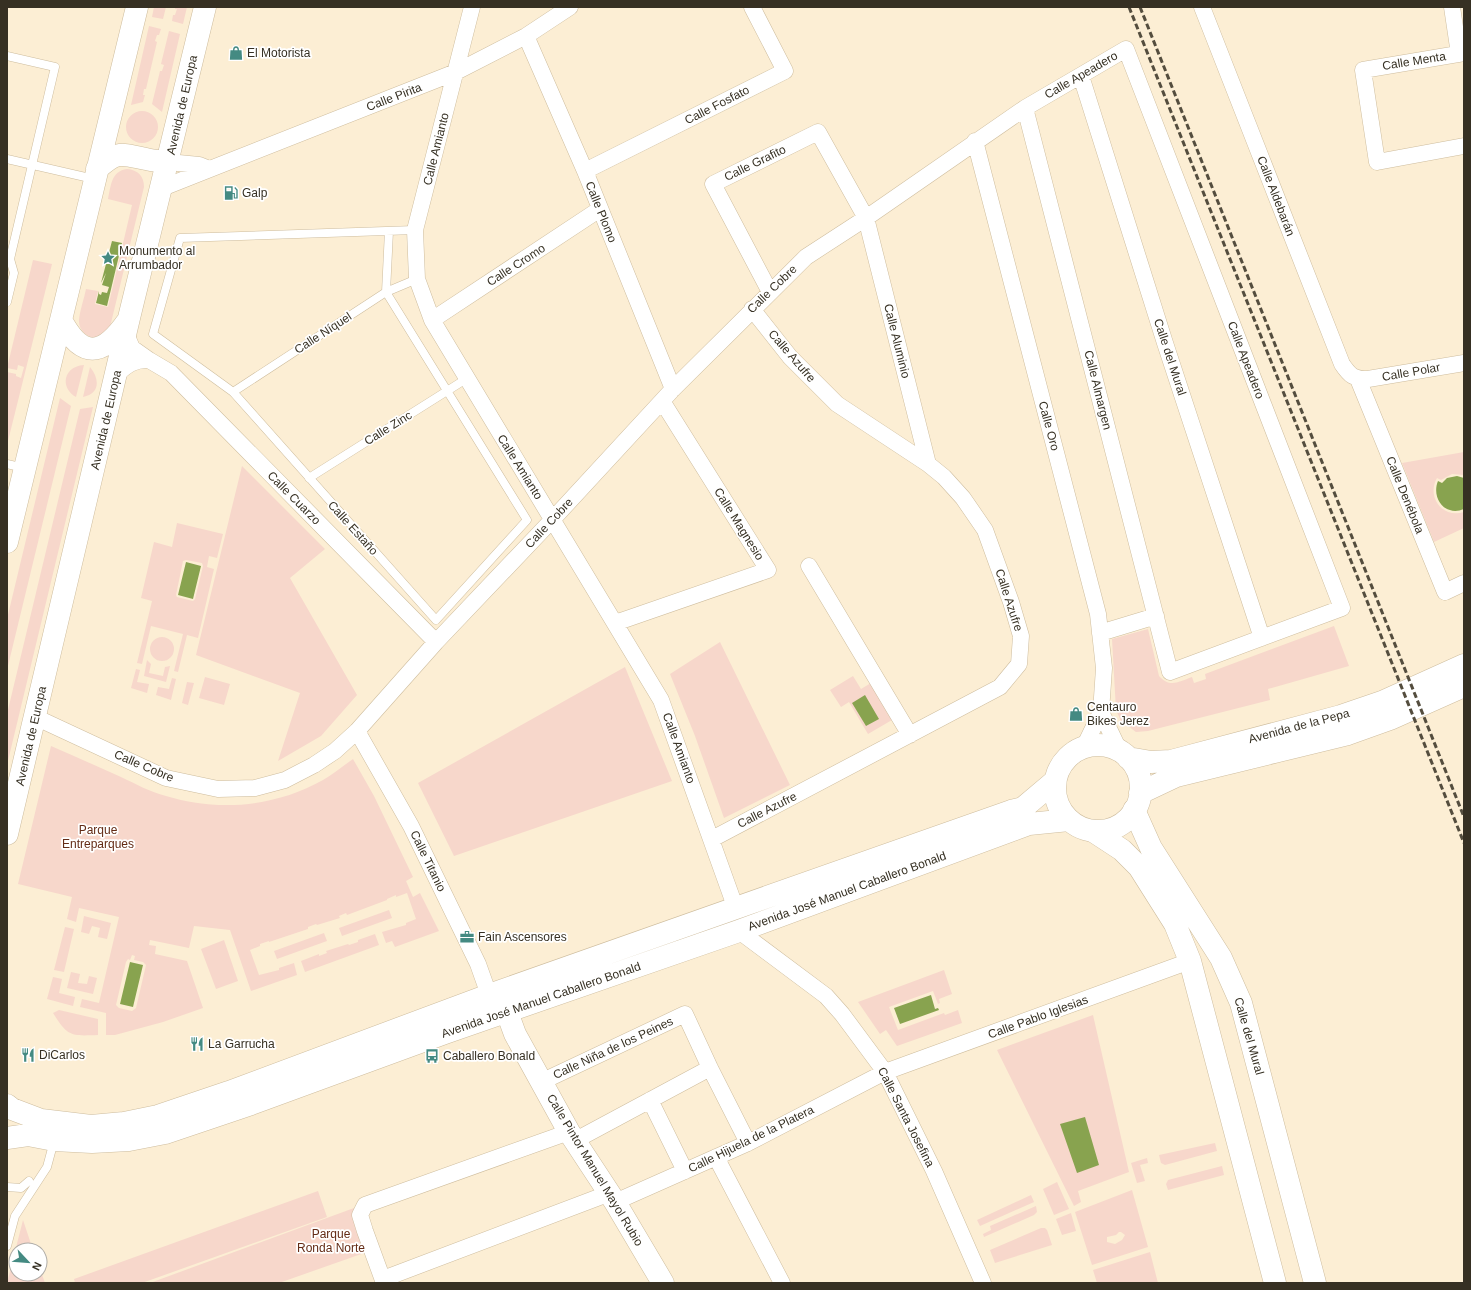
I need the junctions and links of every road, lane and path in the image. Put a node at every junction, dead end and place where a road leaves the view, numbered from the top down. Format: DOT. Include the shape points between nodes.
graph roads {
  1 [pos="137,7"];
  2 [pos="205,7"];
  3 [pos="472,7"];
  4 [pos="570,7"];
  5 [pos="752,7"];
  6 [pos="1202,7"];
  7 [pos="1452,7"];
  8 [pos="526,36"];
  9 [pos="1462,54"];
  10 [pos="7,56"];
  11 [pos="456,72"];
  12 [pos="1081,76"];
  13 [pos="1025,108"];
  14 [pos="975,141"];
  15 [pos="1464,146"];
  16 [pos="7,159"];
  17 [pos="32,165"];
  18 [pos="204,167"];
  19 [pos="166,169"];
  20 [pos="585,171"];
  21 [pos="96,174"];
  22 [pos="600,209"];
  23 [pos="866,218"];
  24 [pos="415,230"];
  25 [pos="389,231"];
  26 [pos="9,259"];
  27 [pos="417,279"];
  28 [pos="386,292"];
  29 [pos="770,292"];
  30 [pos="7,302"];
  31 [pos="752,309"];
  32 [pos="61,320"];
  33 [pos="432,320"];
  34 [pos="128,326"];
  35 [pos="149,360"];
  36 [pos="1464,362"];
  37 [pos="117,374"];
  38 [pos="466,379"];
  39 [pos="1358,379"];
  40 [pos="673,389"];
  41 [pos="447,391"];
  42 [pos="233,392"];
  43 [pos="662,401"];
  44 [pos="928,464"];
  45 [pos="16,466"];
  46 [pos="309,478"];
  47 [pos="553,519"];
  48 [pos="7,542"];
  49 [pos="809,566"];
  50 [pos="1464,583"];
  51 [pos="1156,616"];
  52 [pos="615,623"];
  53 [pos="1100,632"];
  54 [pos="1262,638"];
  55 [pos="436,642"];
  56 [pos="1464,665"];
  57 [pos="1170,672"];
  58 [pos="1464,686"];
  59 [pos="1101,712"];
  60 [pos="35,717"];
  61 [pos="358,731"];
  62 [pos="910,735"];
  63 [pos="1084,747"];
  64 [pos="1124,754"];
  65 [pos="1055,781"];
  66 [pos="1137,802"];
  67 [pos="1069,820"];
  68 [pos="1093,831"];
  69 [pos="7,834"];
  70 [pos="712,839"];
  71 [pos="736,909"];
  72 [pos="739,931"];
  73 [pos="1190,961"];
  74 [pos="489,995"];
  75 [pos="507,1012"];
  76 [pos="710,1068"];
  77 [pos="885,1072"];
  78 [pos="541,1082"];
  79 [pos="650,1100"];
  80 [pos="7,1106"];
  81 [pos="572,1136"];
  82 [pos="7,1138"];
  83 [pos="54,1140"];
  84 [pos="748,1143"];
  85 [pos="716,1157"];
  86 [pos="685,1171"];
  87 [pos="29,1181"];
  88 [pos="10,1187"];
  89 [pos="612,1197"];
  90 [pos="24,1203"];
  91 [pos="7,1246"];
  92 [pos="384,1281"];
  93 [pos="663,1283"];
  94 [pos="782,1283"];
  95 [pos="983,1283"];
  96 [pos="1275,1283"];
  97 [pos="1315,1283"];
  1 -- 21 [label="main road"];
  2 -- 19 [label="main road, Avenida de Europa"];
  3 -- 11 [label="street, Calle Amianto"];
  4 -- 8 [label="street, Calle Pirita"];
  5 -- 20 [label="street, Calle Fosfato" via="785,71"];
  6 -- 39 [label="street, Calle Aldebarán" via="1342,364 1348,373"];
  7 -- 9 [label="street"];
  8 -- 11 [label="street, Calle Pirita"];
  8 -- 20 [label="street, Calle Plomo"];
  9 -- 15 [label="street, Calle Menta" via="1363,70 1378,162"];
  10 -- 17 [label="lane" via="55,67"];
  11 -- 18 [label="street, Calle Pirita"];
  11 -- 24 [label="street, Calle Amianto"];
  12 -- 13 [label="street, Calle Apeadero"];
  12 -- 54 [label="street, Calle del Mural" via="1162,336"];
  12 -- 54 [label="street, Calle Apeadero" via="1126,50 1342,608"];
  13 -- 14 [label="street, Calle Cobre"];
  13 -- 51 [label="street, Calle Almargen"];
  14 -- 23 [label="street, Calle Cobre"];
  14 -- 53 [label="street, Calle Oro" via="1098,614"];
  16 -- 17 [label="lane"];
  17 -- 21 [label="lane"];
  17 -- 26 [label="lane"];
  18 -- 19 [label="street, Calle Pirita"];
  18 -- 19 [label="street, Calle Pirita"];
  19 -- 21 [label="main road" via="160,172 155,164 147,159 124,154 106,162"];
  19 -- 34 [label="main road, Avenida de Europa"];
  20 -- 22 [label="street, Calle Plomo"];
  21 -- 32 [label="main road"];
  22 -- 33 [label="street, Calle Cromo"];
  22 -- 40 [label="street, Calle Plomo"];
  23 -- 29 [label="street, Calle Cobre" via="806,257"];
  23 -- 29 [label="street, Calle Grafito" via="818,132 713,184"];
  23 -- 44 [label="street, Calle Aluminio"];
  24 -- 25 [label="lane, Calle Estaño"];
  24 -- 27 [label="street, Calle Amianto"];
  25 -- 28 [label="lane"];
  25 -- 42 [label="lane, Calle Estaño" via="180,238 153,334"];
  26 -- 30 [label="lane" via="14,273"];
  27 -- 28 [label="lane, Calle Níquel"];
  27 -- 33 [label="street, Calle Amianto"];
  28 -- 41 [label="lane, Calle Estaño"];
  28 -- 42 [label="lane, Calle Níquel"];
  29 -- 31 [label="street, Calle Cobre"];
  31 -- 40 [label="street, Calle Cobre"];
  31 -- 44 [label="street, Calle Azufre" via="790,357 836,404"];
  32 -- 34 [label="main road" via="73,338 90,349 110,342"];
  32 -- 45 [label="main road"];
  33 -- 38 [label="street, Calle Amianto"];
  34 -- 35 [label="street, Calle Cuarzo" via="132,348"];
  34 -- 37 [label="main road, Avenida de Europa"];
  35 -- 37 [label="street" via="134,362"];
  35 -- 55 [label="street, Calle Cuarzo" via="171,373"];
  36 -- 39 [label="street, Calle Polar"];
  37 -- 60 [label="main road, Avenida de Europa"];
  38 -- 41 [label="lane, Calle Zinc"];
  38 -- 47 [label="street, Calle Amianto"];
  39 -- 50 [label="street, Calle Denébola" via="1445,592"];
  40 -- 43 [label="street, Calle Cobre"];
  41 -- 46 [label="lane, Calle Zinc"];
  41 -- 46 [label="lane, Calle Estaño" via="527,520 436,620"];
  42 -- 46 [label="lane, Calle Estaño"];
  43 -- 47 [label="street, Calle Cobre"];
  43 -- 52 [label="street, Calle Magnesio" via="768,570"];
  44 -- 62 [label="street, Calle Azufre" via="963,498 984,530 1021,636 1019,664 1000,688"];
  45 -- 48 [label="main road"];
  47 -- 52 [label="street, Calle Amianto"];
  47 -- 55 [label="street, Calle Cobre"];
  49 -- 62 [label="street"];
  51 -- 53 [label="street"];
  51 -- 57 [label="street, Calle Almargen"];
  52 -- 70 [label="street, Calle Amianto" via="661,700"];
  53 -- 59 [label="street, Calle Oro" via="1104,668"];
  54 -- 57 [label="street, Calle Apeadero"];
  55 -- 61 [label="street, Calle Cobre"];
  56 -- 64 [label="main road, Avenida de la Pepa" via="1382,702 1341,716 1171,761 1151,762"];
  58 -- 66 [label="main road, Avenida de la Pepa" via="1390,719 1348,734 1176,776"];
  59 -- 63 [label="street, Calle Oro"];
  59 -- 64 [label="street, Calle Oro"];
  60 -- 61 [label="street, Calle Cobre" via="166,778 218,789 255,788 286,780 335,751"];
  60 -- 69 [label="main road, Avenida de Europa"];
  61 -- 74 [label="street, Calle Titanio" via="411,826 478,964"];
  62 -- 70 [label="street, Calle Azufre"];
  63 -- 64 [label="main road" via="1108,746"];
  63 -- 65 [label="main road" via="1065,760"];
  64 -- 66 [label="main road" via="1136,768 1140,780"];
  65 -- 67 [label="main road" via="1055,795 1060,809"];
  65 -- 71 [label="main road, Avenida José Manuel Caballero Bonald" via="1023,808"];
  66 -- 68 [label="main road" via="1127,819 1117,826"];
  66 -- 97 [label="main road, Calle del Mural" via="1151,848 1221,958 1241,1003"];
  67 -- 68 [label="main road"];
  67 -- 72 [label="main road, Avenida José Manuel Caballero Bonald" via="1029,824"];
  68 -- 73 [label="main road" via="1122,850 1139,867 1175,924"];
  70 -- 71 [label="street, Calle Amianto"];
  71 -- 74 [label="main road, Avenida José Manuel Caballero Bonald"];
  72 -- 75 [label="main road, Avenida José Manuel Caballero Bonald"];
  72 -- 77 [label="street, Calle Santa Josefina" via="826,996"];
  73 -- 77 [label="street, Calle Pablo Iglesias"];
  73 -- 96 [label="main road"];
  74 -- 80 [label="main road, Avenida José Manuel Caballero Bonald" via="158,1116 91,1126 41,1120"];
  75 -- 78 [label="main road, Calle Pintor Manuel Mayol Rubio" via="515,1034"];
  75 -- 83 [label="main road, Avenida José Manuel Caballero Bonald" via="165,1133 111,1142"];
  76 -- 78 [label="street, Calle Niña de los Peines" via="685,1014"];
  76 -- 79 [label="street"];
  76 -- 84 [label="street, Calle Niña de los Peines"];
  77 -- 84 [label="street, Calle Hijuela de la Platera"];
  77 -- 95 [label="street, Calle Santa Josefina" via="934,1171"];
  78 -- 81 [label="main road, Calle Pintor Manuel Mayol Rubio"];
  79 -- 81 [label="street"];
  79 -- 86 [label="street"];
  81 -- 89 [label="main road, Calle Pintor Manuel Mayol Rubio"];
  81 -- 92 [label="street" via="366,1205 360,1215"];
  82 -- 83 [label="main road, Avenida José Manuel Caballero Bonald" via="28,1136"];
  83 -- 90 [label="lane" via="47,1167"];
  84 -- 85 [label="street, Calle Hijuela de la Platera"];
  85 -- 86 [label="street, Calle Hijuela de la Platera"];
  85 -- 94 [label="street"];
  86 -- 89 [label="street, Calle Hijuela de la Platera"];
  87 -- 88 [label="lane" via="21,1188"];
  88 -- 90 [label="lane"];
  89 -- 92 [label="street, Calle Hijuela de la Platera"];
  89 -- 93 [label="main road, Calle Pintor Manuel Mayol Rubio"];
  90 -- 91 [label="lane" via="15,1216"];
}
